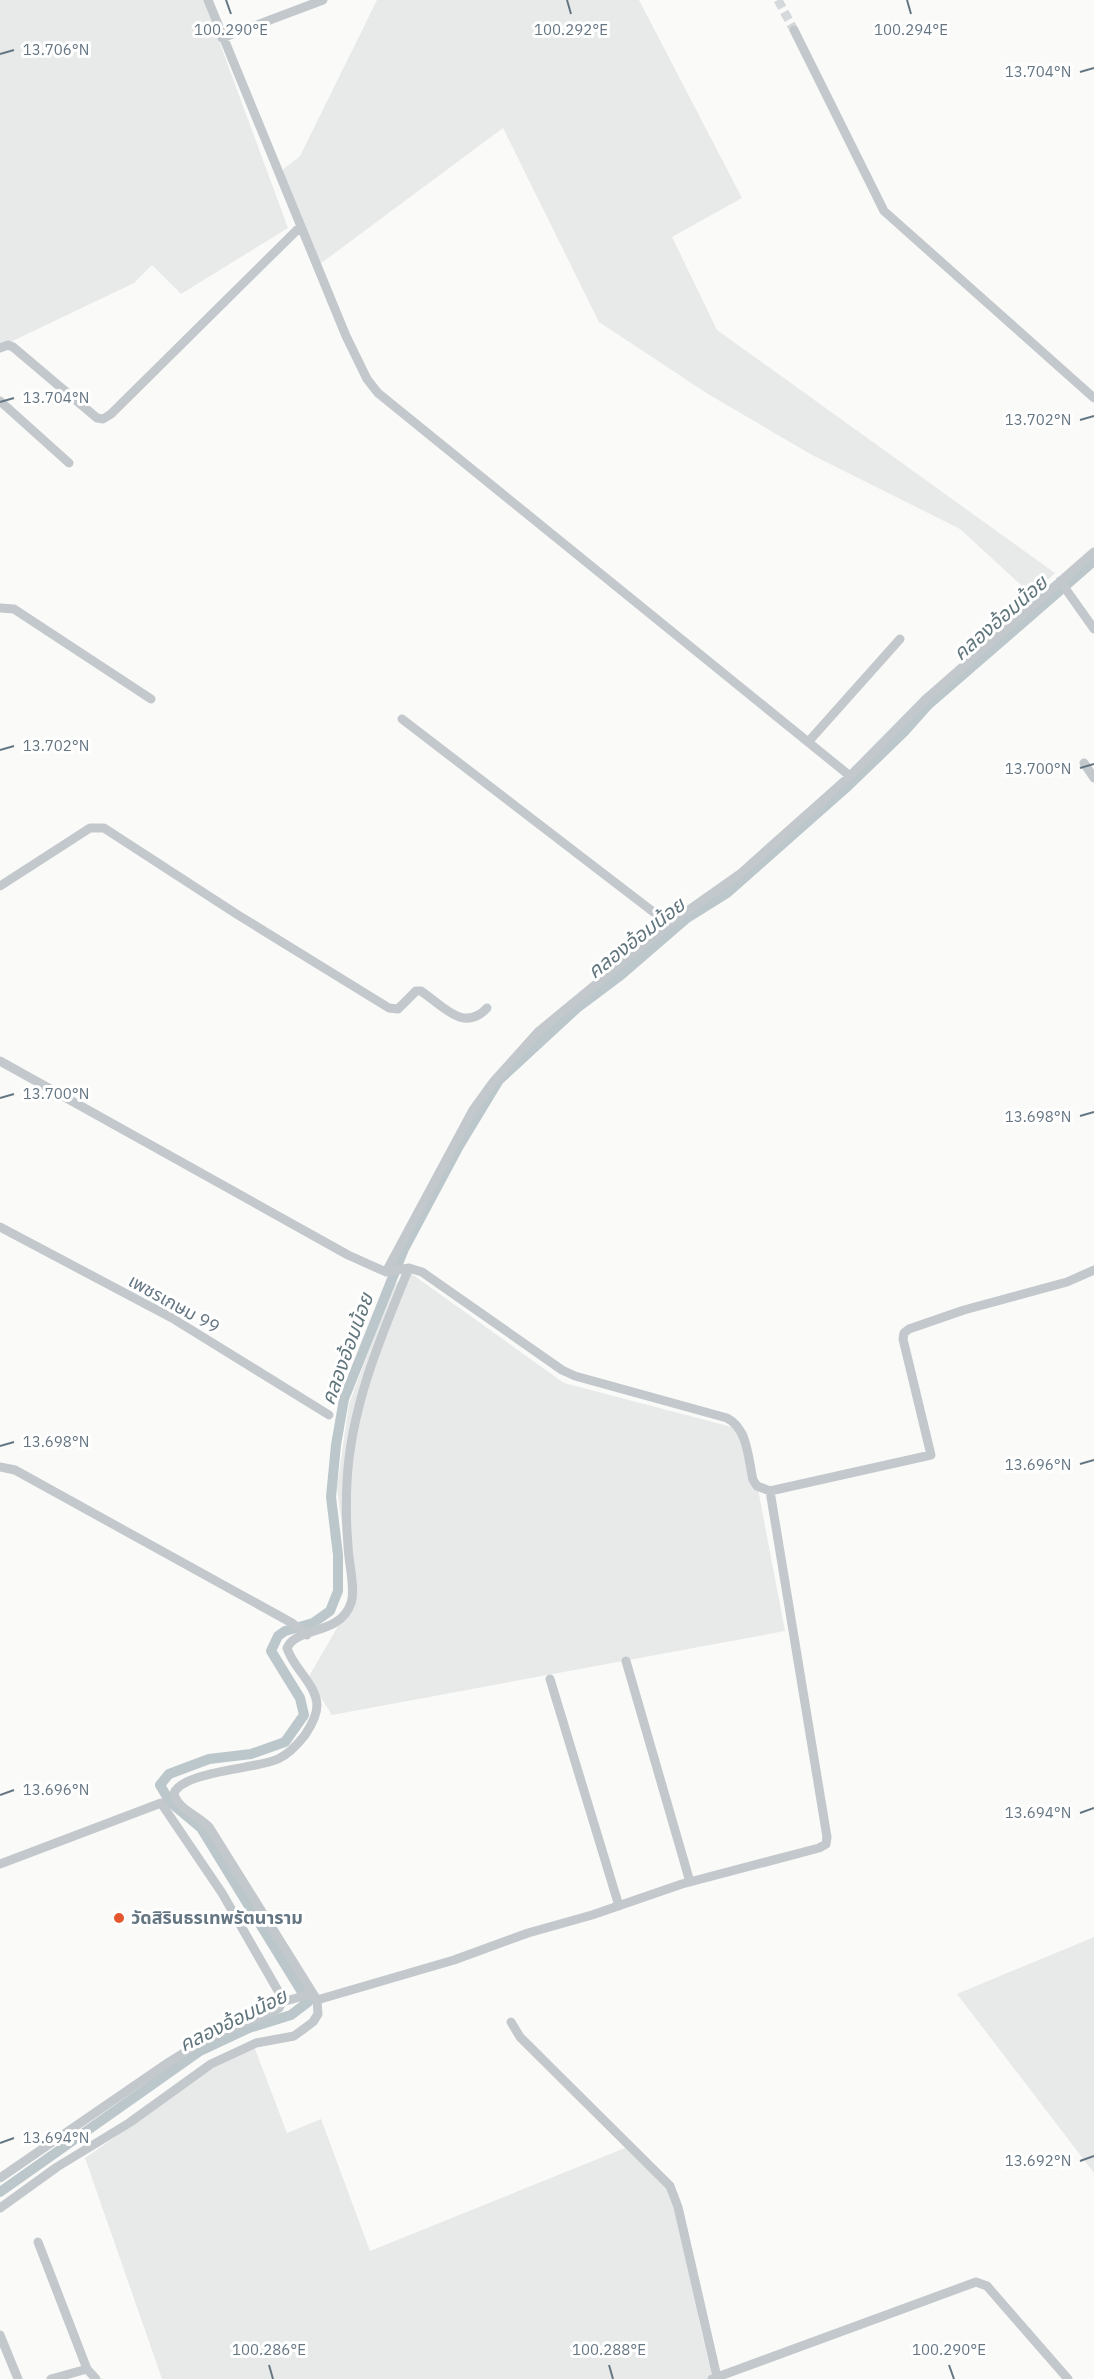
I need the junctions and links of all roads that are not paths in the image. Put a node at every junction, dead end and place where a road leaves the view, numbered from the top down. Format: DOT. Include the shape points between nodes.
graph roads {
  1 [pos="208,0"];
  2 [pos="323,0"];
  3 [pos="794,30"];
  4 [pos="222,38"];
  5 [pos="301,226"];
  6 [pos="0,348"];
  7 [pos="1094,398"];
  8 [pos="0,401"];
  9 [pos="69,463"];
  10 [pos="1094,552"];
  11 [pos="1063,585"];
  12 [pos="0,608"];
  13 [pos="1094,629"];
  14 [pos="900,639"];
  15 [pos="150,699"];
  16 [pos="402,719"];
  17 [pos="809,741"];
  18 [pos="1084,763"];
  19 [pos="850,776"];
  20 [pos="1094,778"];
  21 [pos="0,886"];
  22 [pos="669,924"];
  23 [pos="487,1008"];
  24 [pos="0,1061"];
  25 [pos="0,1227"];
  26 [pos="407,1268"];
  27 [pos="1094,1270"];
  28 [pos="388,1272"];
  29 [pos="329,1415"];
  30 [pos="0,1467"];
  31 [pos="770,1491"];
  32 [pos="306,1634"];
  33 [pos="626,1661"];
  34 [pos="550,1679"];
  35 [pos="0,1864"];
  36 [pos="690,1882"];
  37 [pos="619,1906"];
  38 [pos="286,2001"];
  39 [pos="314,2002"];
  40 [pos="511,2022"];
  41 [pos="0,2178"];
  42 [pos="0,2208"];
  43 [pos="38,2242"];
  44 [pos="0,2335"];
  45 [pos="87,2369"];
  46 [pos="715,2378"];
  47 [pos="18,2379"];
  48 [pos="51,2379"];
  49 [pos="96,2379"];
  50 [pos="1068,2379"];
  1 -- 4 [label="street"];
  2 -- 4 [label="street"];
  3 -- 7 [label="street" via="885,211"];
  4 -- 5 [label="street"];
  5 -- 6 [label="street" via="103,419 97,418 13,346"];
  5 -- 17 [label="street" via="353,351 378,393"];
  8 -- 9 [label="street"];
  10 -- 11 [label="street"];
  11 -- 13 [label="street"];
  11 -- 19 [label="street" via="920,705"];
  12 -- 15 [label="street" via="14,609"];
  14 -- 17 [label="street"];
  16 -- 22 [label="street"];
  17 -- 19 [label="street"];
  18 -- 20 [label="street"];
  19 -- 22 [label="street" via="731,881"];
  21 -- 23 [label="street" via="90,828 104,828 389,1008 398,1009 416,991 421,991 464,1020 475,1018"];
  22 -- 28 [label="street" via="545,1026 494,1081 473,1110"];
  24 -- 28 [label="street" via="348,1255"];
  25 -- 29 [label="street, เพชรเกษม 99" via="172,1318"];
  26 -- 28 [label="street"];
  26 -- 31 [label="street" via="430,1277 574,1376 738,1424 753,1480"];
  26 -- 32 [label="street" via="368,1370 354,1434 347,1480 351,1605 337,1622"];
  27 -- 31 [label="street" via="904,1333 931,1455"];
  30 -- 32 [label="street" via="15,1470"];
  31 -- 36 [label="street" via="826,1844"];
  32 -- 39 [label="street" via="287,1648 317,1703 310,1728 300,1741 278,1759 206,1775 180,1784 174,1792 177,1803 209,1827"];
  33 -- 36 [label="street"];
  34 -- 37 [label="street"];
  35 -- 38 [label="street" via="161,1803 222,1893"];
  36 -- 37 [label="street"];
  37 -- 39 [label="street"];
  38 -- 39 [label="street"];
  38 -- 41 [label="street" via="272,2012 208,2038"];
  39 -- 42 [label="street" via="313,2022 294,2036 255,2043 211,2064"];
  40 -- 46 [label="street" via="520,2037 670,2186"];
  43 -- 45 [label="street"];
  44 -- 47 [label="street"];
  45 -- 48 [label="street"];
  45 -- 49 [label="street"];
  46 -- 50 [label="street" via="976,2282 987,2286"];
}
